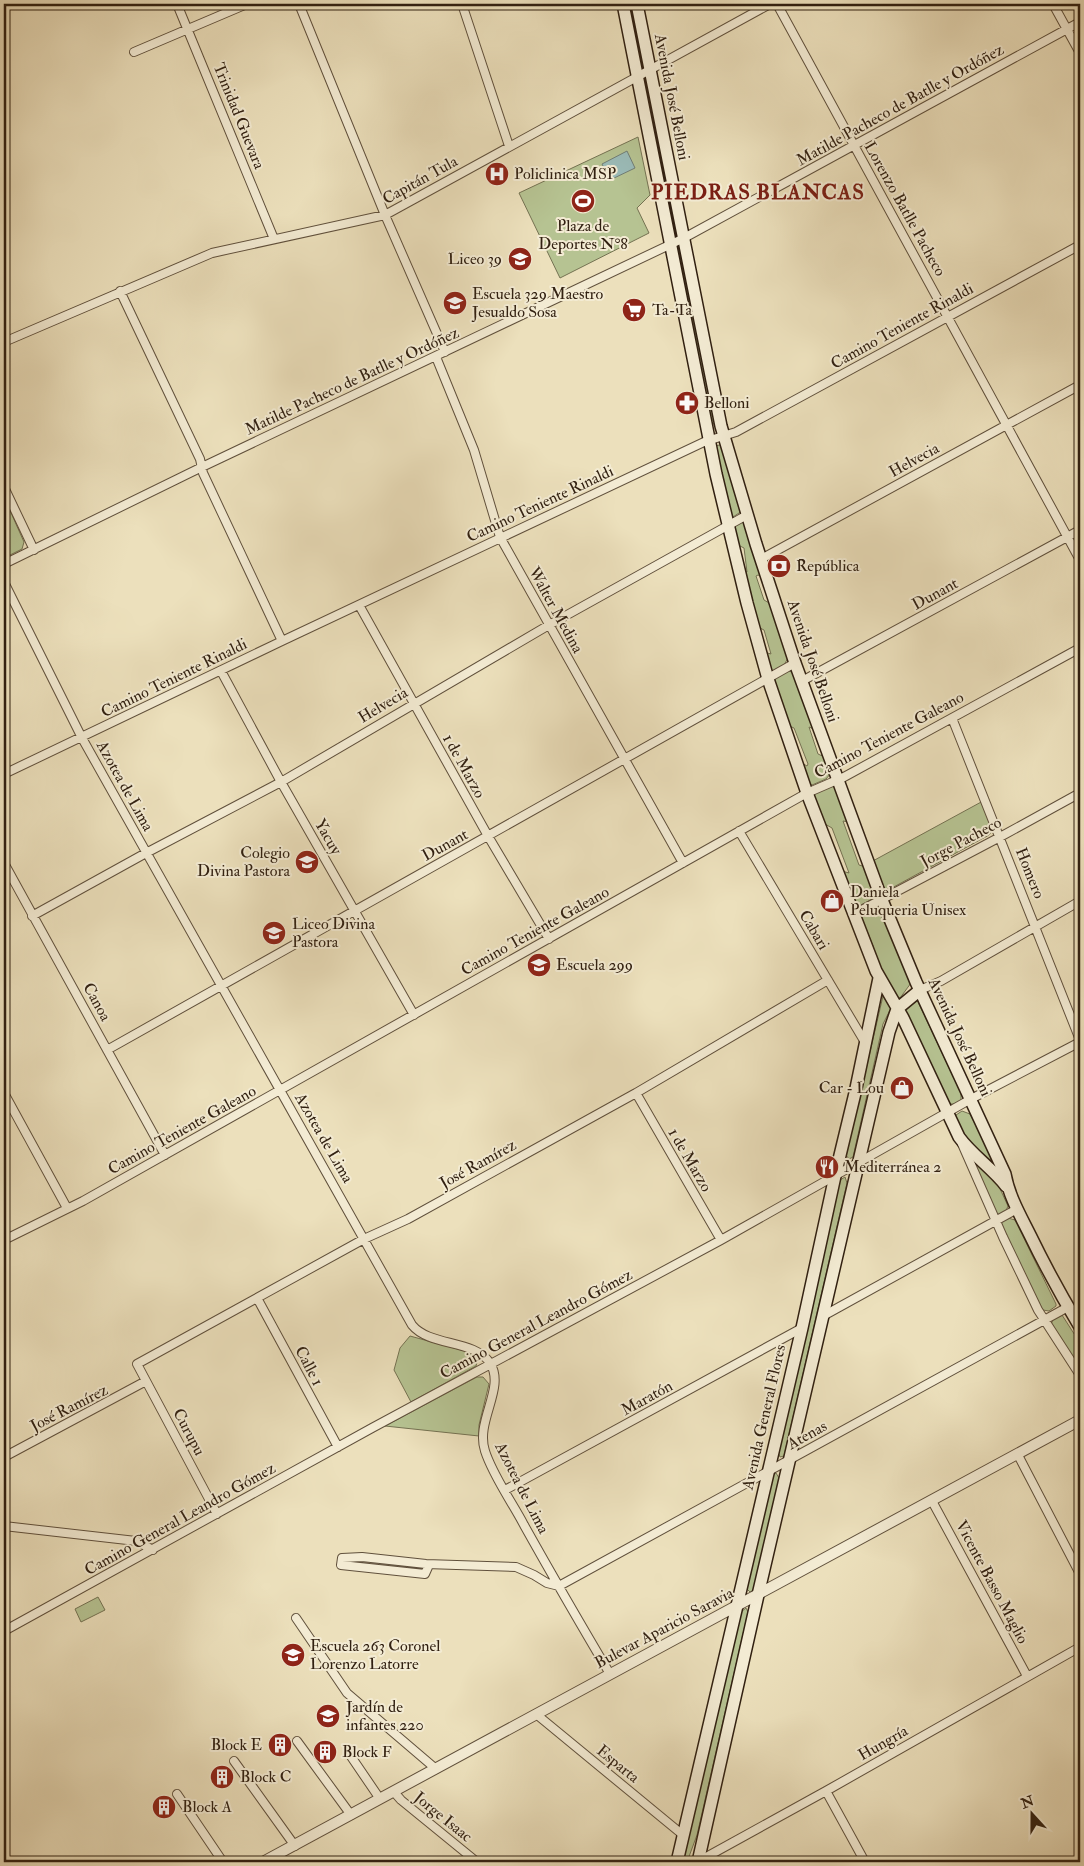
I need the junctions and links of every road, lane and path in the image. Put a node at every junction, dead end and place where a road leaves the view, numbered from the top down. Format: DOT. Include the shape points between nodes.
graph roads {
  1 [pos="177,4"];
  2 [pos="247,4"];
  3 [pos="299,4"];
  4 [pos="462,4"];
  5 [pos="623,4"];
  6 [pos="637,4"];
  7 [pos="770,4"];
  8 [pos="777,4"];
  9 [pos="1053,4"];
  10 [pos="1080,22"];
  11 [pos="188,29"];
  12 [pos="1067,30"];
  13 [pos="134,52"];
  14 [pos="1080,53"];
  15 [pos="650,69"];
  16 [pos="638,75"];
  17 [pos="509,146"];
  18 [pos="854,146"];
  19 [pos="385,215"];
  20 [pos="684,238"];
  21 [pos="274,239"];
  22 [pos="671,244"];
  23 [pos="1080,245"];
  24 [pos="120,291"];
  25 [pos="948,317"];
  26 [pos="4,342"];
  27 [pos="445,352"];
  28 [pos="436,357"];
  29 [pos="1080,385"];
  30 [pos="1008,425"];
  31 [pos="724,437"];
  32 [pos="709,440"];
  33 [pos="202,467"];
  34 [pos="4,487"];
  35 [pos="747,515"];
  36 [pos="728,525"];
  37 [pos="1080,530"];
  38 [pos="500,537"];
  39 [pos="1068,537"];
  40 [pos="34,550"];
  41 [pos="761,559"];
  42 [pos="1080,560"];
  43 [pos="4,564"];
  44 [pos="4,582"];
  45 [pos="359,605"];
  46 [pos="548,625"];
  47 [pos="282,641"];
  48 [pos="1080,648"];
  49 [pos="795,663"];
  50 [pos="221,671"];
  51 [pos="768,678"];
  52 [pos="802,681"];
  53 [pos="413,704"];
  54 [pos="952,718"];
  55 [pos="82,738"];
  56 [pos="624,760"];
  57 [pos="4,774"];
  58 [pos="838,780"];
  59 [pos="281,782"];
  60 [pos="807,793"];
  61 [pos="1080,793"];
  62 [pos="739,831"];
  63 [pos="488,836"];
  64 [pos="1000,837"];
  65 [pos="146,853"];
  66 [pos="4,863"];
  67 [pos="682,863"];
  68 [pos="882,900"];
  69 [pos="1080,901"];
  70 [pos="354,911"];
  71 [pos="854,914"];
  72 [pos="32,916"];
  73 [pos="1036,927"];
  74 [pos="549,939"];
  75 [pos="879,978"];
  76 [pos="828,980"];
  77 [pos="221,985"];
  78 [pos="920,990"];
  79 [pos="897,1009"];
  80 [pos="414,1015"];
  81 [pos="1080,1041"];
  82 [pos="866,1044"];
  83 [pos="108,1050"];
  84 [pos="281,1091"];
  85 [pos="636,1093"];
  86 [pos="4,1094"];
  87 [pos="971,1099"];
  88 [pos="948,1111"];
  89 [pos="961,1139"];
  90 [pos="165,1155"];
  91 [pos="858,1163"];
  92 [pos="835,1176"];
  93 [pos="1008,1188"];
  94 [pos="67,1208"];
  95 [pos="1017,1209"];
  96 [pos="996,1220"];
  97 [pos="364,1239"];
  98 [pos="4,1240"];
  99 [pos="720,1240"];
  100 [pos="257,1298"];
  101 [pos="1068,1307"];
  102 [pos="824,1316"];
  103 [pos="1044,1320"];
  104 [pos="1080,1327"];
  105 [pos="802,1328"];
  106 [pos="137,1364"];
  107 [pos="491,1365"];
  108 [pos="1080,1375"];
  109 [pos="146,1381"];
  110 [pos="1080,1420"];
  111 [pos="338,1447"];
  112 [pos="1018,1455"];
  113 [pos="4,1457"];
  114 [pos="789,1460"];
  115 [pos="767,1473"];
  116 [pos="505,1490"];
  117 [pos="932,1501"];
  118 [pos="217,1514"];
  119 [pos="4,1526"];
  120 [pos="154,1550"];
  121 [pos="429,1565"];
  122 [pos="1080,1574"];
  123 [pos="559,1586"];
  124 [pos="758,1595"];
  125 [pos="738,1605"];
  126 [pos="296,1618"];
  127 [pos="4,1631"];
  128 [pos="1080,1646"];
  129 [pos="610,1674"];
  130 [pos="1026,1676"];
  131 [pos="536,1714"];
  132 [pos="297,1741"];
  133 [pos="348,1752"];
  134 [pos="234,1761"];
  135 [pos="436,1768"];
  136 [pos="826,1791"];
  137 [pos="394,1792"];
  138 [pos="177,1794"];
  139 [pos="380,1799"];
  140 [pos="350,1815"];
  141 [pos="684,1835"];
  142 [pos="294,1846"];
  143 [pos="1080,1859"];
  144 [pos="223,1862"];
  145 [pos="263,1862"];
  146 [pos="477,1862"];
  147 [pos="677,1862"];
  148 [pos="699,1862"];
  149 [pos="865,1862"];
  150 [pos="1074,1862"];
  1 -- 11 [label="street, Trinidad Guevara"];
  2 -- 11 [label="street"];
  3 -- 19 [label="street"];
  4 -- 17 [label="street"];
  5 -- 16 [label="main road, Avenida José Belloni"];
  6 -- 15 [label="main road, Avenida José Belloni"];
  7 -- 15 [label="street, Capitán Tula"];
  8 -- 18 [label="street, Lorenzo Batlle Pacheco"];
  9 -- 12 [label="street"];
  10 -- 12 [label="street, Matilde Pacheco de Batlle y Ordóñez"];
  11 -- 13 [label="street"];
  11 -- 21 [label="street, Trinidad Guevara"];
  12 -- 14 [label="street"];
  12 -- 18 [label="street, Matilde Pacheco de Batlle y Ordóñez"];
  15 -- 16 [label="street, Capitán Tula"];
  15 -- 20 [label="main road, Avenida José Belloni"];
  16 -- 17 [label="street, Capitán Tula"];
  16 -- 22 [label="main road, Avenida José Belloni"];
  17 -- 19 [label="street, Capitán Tula"];
  18 -- 20 [label="street, Matilde Pacheco de Batlle y Ordóñez"];
  18 -- 25 [label="street, Lorenzo Batlle Pacheco"];
  19 -- 21 [label="street, Capitán Tula"];
  19 -- 27 [label="street"];
  20 -- 22 [label="street, Matilde Pacheco de Batlle y Ordóñez"];
  20 -- 31 [label="main road, Avenida José Belloni"];
  21 -- 24 [label="street, Capitán Tula" via="212,252"];
  22 -- 27 [label="street, Matilde Pacheco de Batlle y Ordóñez"];
  22 -- 32 [label="main road, Avenida José Belloni"];
  23 -- 25 [label="street, Camino Teniente Rinaldi"];
  24 -- 26 [label="street, Capitán Tula"];
  24 -- 33 [label="street"];
  25 -- 30 [label="street, Lorenzo Batlle Pacheco"];
  25 -- 31 [label="street, Camino Teniente Rinaldi"];
  27 -- 28 [label="street, Matilde Pacheco de Batlle y Ordóñez"];
  28 -- 33 [label="street, Matilde Pacheco de Batlle y Ordóñez"];
  28 -- 38 [label="street, Walter Medina" via="474,450"];
  29 -- 30 [label="street, Helvecia"];
  30 -- 39 [label="street, Lorenzo Batlle Pacheco"];
  30 -- 41 [label="street, Helvecia"];
  31 -- 32 [label="street, Camino Teniente Rinaldi"];
  31 -- 35 [label="main road, Avenida José Belloni"];
  32 -- 36 [label="main road, Avenida José Belloni"];
  32 -- 38 [label="street, Camino Teniente Rinaldi"];
  33 -- 40 [label="street, Matilde Pacheco de Batlle y Ordóñez"];
  33 -- 47 [label="street"];
  34 -- 40 [label="street"];
  35 -- 36 [label="street, Helvecia"];
  35 -- 41 [label="main road, Avenida José Belloni"];
  36 -- 46 [label="street, Helvecia"];
  36 -- 51 [label="main road, Avenida José Belloni"];
  37 -- 39 [label="street, Dunant"];
  38 -- 45 [label="street, Camino Teniente Rinaldi"];
  38 -- 46 [label="street, Walter Medina"];
  39 -- 42 [label="street, Lorenzo Batlle Pacheco"];
  39 -- 52 [label="street, Dunant"];
  40 -- 43 [label="street, Matilde Pacheco de Batlle y Ordóñez"];
  41 -- 49 [label="main road, Avenida José Belloni"];
  44 -- 55 [label="street, Azotea de Lima"];
  45 -- 47 [label="street, Camino Teniente Rinaldi"];
  45 -- 53 [label="street, 1 de Marzo"];
  46 -- 53 [label="street, Helvecia"];
  46 -- 56 [label="street, Walter Medina"];
  47 -- 50 [label="street, Camino Teniente Rinaldi"];
  48 -- 54 [label="street, Camino Teniente Galeano"];
  49 -- 51 [label="street, Dunant"];
  49 -- 52 [label="main road, Avenida José Belloni"];
  50 -- 55 [label="street, Camino Teniente Rinaldi"];
  50 -- 59 [label="street, Yacuy"];
  51 -- 56 [label="street, Dunant"];
  51 -- 60 [label="main road, Avenida José Belloni"];
  52 -- 58 [label="main road, Avenida José Belloni"];
  53 -- 59 [label="street, Helvecia"];
  53 -- 63 [label="street, 1 de Marzo"];
  54 -- 58 [label="street, Camino Teniente Galeano"];
  54 -- 64 [label="street, Homero"];
  55 -- 57 [label="street, Camino Teniente Rinaldi"];
  55 -- 65 [label="street, Azotea de Lima"];
  56 -- 63 [label="street, Dunant"];
  56 -- 67 [label="street, Walter Medina"];
  58 -- 60 [label="street, Camino Teniente Galeano"];
  58 -- 68 [label="main road, Avenida José Belloni"];
  59 -- 65 [label="street, Helvecia"];
  59 -- 70 [label="street, Yacuy"];
  60 -- 62 [label="street, Camino Teniente Galeano"];
  60 -- 71 [label="main road, Avenida José Belloni"];
  61 -- 64 [label="street, Jorge Pacheco"];
  62 -- 67 [label="street, Camino Teniente Galeano"];
  62 -- 76 [label="street, Cabari"];
  63 -- 70 [label="street, Dunant"];
  63 -- 74 [label="street, 1 de Marzo"];
  64 -- 68 [label="street, Jorge Pacheco"];
  64 -- 73 [label="street, Homero"];
  65 -- 72 [label="street, Helvecia"];
  65 -- 77 [label="street, Azotea de Lima"];
  66 -- 72 [label="street, Canoa"];
  67 -- 74 [label="street, Camino Teniente Galeano"];
  68 -- 71 [label="street, Jorge Pacheco"];
  68 -- 78 [label="main road, Avenida José Belloni"];
  69 -- 73 [label="street"];
  70 -- 77 [label="street, Dunant"];
  70 -- 80 [label="street, Yacuy"];
  71 -- 75 [label="main road, Avenida José Belloni"];
  72 -- 83 [label="street, Canoa"];
  73 -- 78 [label="street"];
  73 -- 81 [label="street, Homero"];
  74 -- 80 [label="street, Camino Teniente Galeano"];
  75 -- 79 [label="main road, Avenida José Belloni"];
  75 -- 82 [label="main road, Avenida General Flores"];
  76 -- 82 [label="street, Cabari"];
  76 -- 85 [label="street, José Ramírez"];
  77 -- 83 [label="street, Dunant"];
  77 -- 84 [label="street, Azotea de Lima"];
  78 -- 79 [label="main road"];
  78 -- 87 [label="main road, Avenida José Belloni"];
  79 -- 88 [label="main road, Avenida José Belloni"];
  79 -- 91 [label="main road"];
  80 -- 84 [label="street, Camino Teniente Galeano"];
  81 -- 87 [label="street, Camino General Leandro Gómez"];
  82 -- 92 [label="main road, Avenida General Flores"];
  83 -- 90 [label="street, Canoa"];
  84 -- 90 [label="street, Camino Teniente Galeano"];
  84 -- 97 [label="street, Azotea de Lima"];
  85 -- 97 [label="street, José Ramírez" via="408,1219"];
  85 -- 99 [label="street, 1 de Marzo"];
  86 -- 94 [label="street"];
  87 -- 88 [label="street, Camino General Leandro Gómez"];
  87 -- 93 [label="main road, Avenida José Belloni" via="1005,1174"];
  88 -- 89 [label="main road, Avenida José Belloni"];
  88 -- 91 [label="street, Camino General Leandro Gómez"];
  89 -- 93 [label="main road, Avenida José Belloni"];
  89 -- 96 [label="street, Avenida José Belloni"];
  90 -- 94 [label="street, Camino Teniente Galeano"];
  91 -- 92 [label="street, Camino General Leandro Gómez"];
  91 -- 102 [label="main road"];
  92 -- 99 [label="street, Camino General Leandro Gómez"];
  92 -- 105 [label="main road, Avenida General Flores"];
  93 -- 95 [label="main road, Avenida José Belloni"];
  94 -- 98 [label="street, Camino Teniente Galeano"];
  95 -- 96 [label="street"];
  95 -- 101 [label="main road, Avenida José Belloni"];
  96 -- 102 [label="street"];
  96 -- 103 [label="street, Avenida José Belloni"];
  97 -- 100 [label="street, José Ramírez"];
  97 -- 107 [label="street, Azotea de Lima" via="415,1329 479,1352"];
  99 -- 107 [label="street, Camino General Leandro Gómez"];
  100 -- 106 [label="street, José Ramírez"];
  100 -- 111 [label="street, Calle 1"];
  101 -- 103 [label="street, Atenas"];
  101 -- 104 [label="main road, Avenida José Belloni"];
  102 -- 114 [label="main road"];
  103 -- 108 [label="street, Avenida José Belloni"];
  103 -- 114 [label="street, Atenas"];
  105 -- 115 [label="main road, Avenida General Flores"];
  105 -- 116 [label="street, Maratón"];
  106 -- 109 [label="street, Curupu"];
  107 -- 111 [label="street, Camino General Leandro Gómez"];
  107 -- 116 [label="street, Azotea de Lima" via="495,1383 484,1422 483,1442 488,1459"];
  109 -- 113 [label="street, José Ramírez"];
  109 -- 118 [label="street, Curupu"];
  110 -- 112 [label="street, Bulevar Aparicio Saravia"];
  111 -- 118 [label="street, Camino General Leandro Gómez"];
  112 -- 117 [label="street, Bulevar Aparicio Saravia"];
  112 -- 122 [label="street"];
  114 -- 115 [label="street, Atenas"];
  114 -- 124 [label="main road"];
  115 -- 123 [label="street, Atenas"];
  115 -- 125 [label="main road, Avenida General Flores"];
  116 -- 123 [label="street, Azotea de Lima"];
  117 -- 124 [label="street, Bulevar Aparicio Saravia"];
  117 -- 130 [label="street, Vicente Basso Maglio"];
  118 -- 120 [label="street, Camino General Leandro Gómez"];
  119 -- 120 [label="street" via="136,1541"];
  120 -- 127 [label="street, Camino General Leandro Gómez"];
  121 -- 121 [label="street" via="362,1557 342,1558 341,1565 425,1574"];
  121 -- 123 [label="street" via="516,1567"];
  123 -- 129 [label="street, Azotea de Lima"];
  124 -- 125 [label="street, Bulevar Aparicio Saravia"];
  124 -- 148 [label="main road"];
  125 -- 129 [label="street, Bulevar Aparicio Saravia"];
  125 -- 141 [label="main road, Avenida General Flores"];
  126 -- 135 [label="street" via="347,1693"];
  128 -- 130 [label="street, Hungría"];
  129 -- 131 [label="street, Bulevar Aparicio Saravia"];
  130 -- 136 [label="street, Hungría"];
  131 -- 135 [label="street, Bulevar Aparicio Saravia"];
  131 -- 141 [label="street, Esparta"];
  132 -- 140 [label="street"];
  133 -- 139 [label="street"];
  134 -- 142 [label="street"];
  135 -- 137 [label="street, Bulevar Aparicio Saravia"];
  136 -- 148 [label="street, Hungría"];
  136 -- 149 [label="street"];
  137 -- 139 [label="street, Bulevar Aparicio Saravia"];
  137 -- 146 [label="street, Jorge Isaac"];
  138 -- 144 [label="street"];
  139 -- 140 [label="street, Bulevar Aparicio Saravia"];
  140 -- 142 [label="street, Bulevar Aparicio Saravia"];
  141 -- 147 [label="main road, Avenida General Flores"];
  142 -- 145 [label="street, Bulevar Aparicio Saravia"];
  143 -- 150 [label="street"];
}
